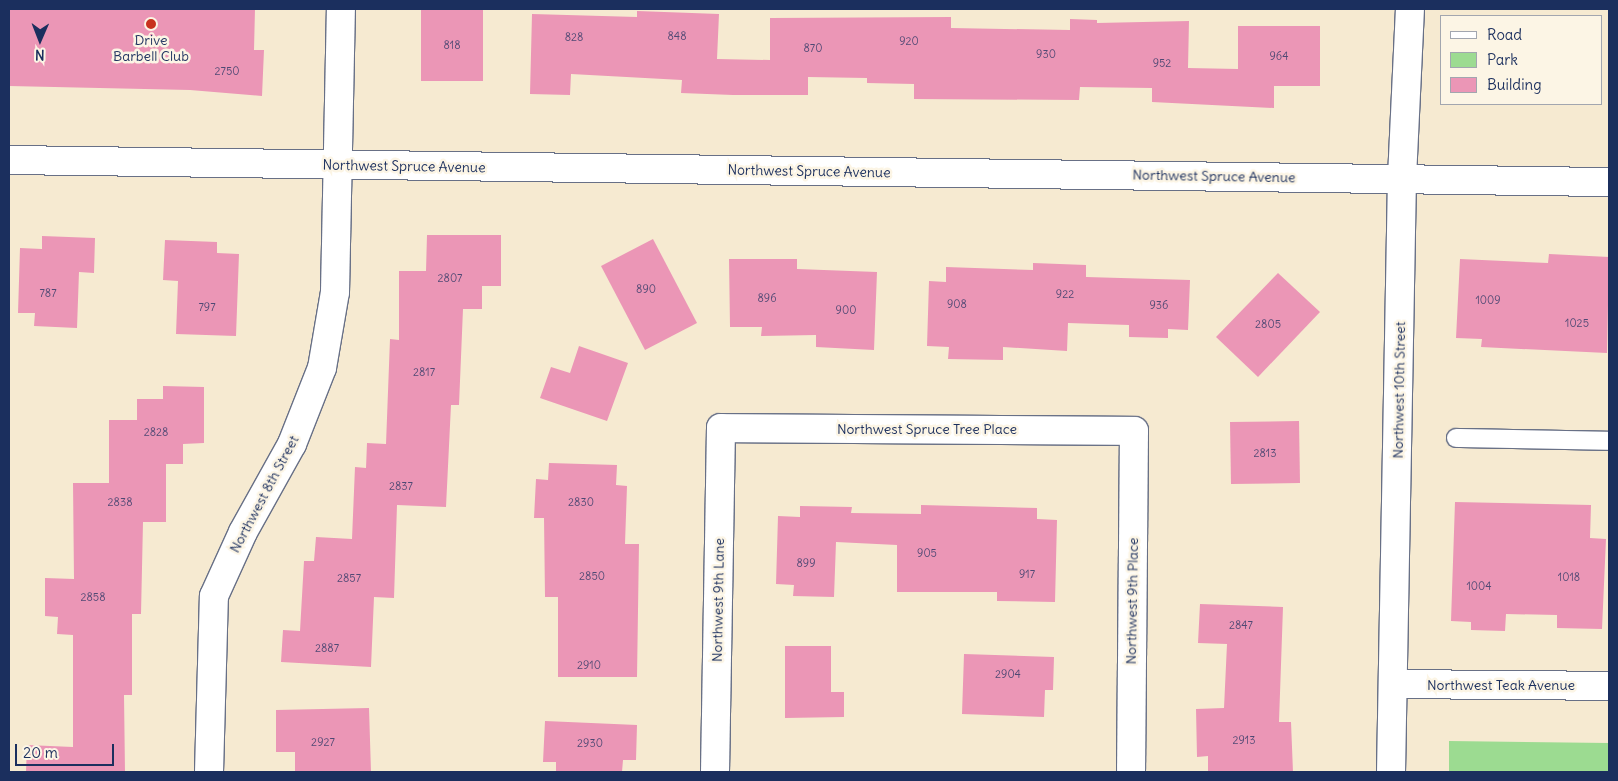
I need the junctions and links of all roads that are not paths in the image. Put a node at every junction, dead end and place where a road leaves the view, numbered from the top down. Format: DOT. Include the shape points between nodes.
graph roads {
  1 [pos="341,9"];
  2 [pos="1410,9"];
  3 [pos="9,160"];
  4 [pos="337,166"];
  5 [pos="1402,178"];
  6 [pos="1609,182"];
  7 [pos="721,428"];
  8 [pos="1134,431"];
  9 [pos="1456,438"];
  10 [pos="1609,441"];
  11 [pos="1394,684"];
  12 [pos="1609,686"];
  13 [pos="208,772"];
  14 [pos="715,772"];
  15 [pos="1131,772"];
  16 [pos="1391,772"];
  1 -- 4 [label="street, Northwest 8th Street"];
  2 -- 5 [label="street, Northwest 10th Street"];
  3 -- 4 [label="street, Northwest Spruce Avenue"];
  4 -- 5 [label="street, Northwest Spruce Avenue"];
  4 -- 13 [label="street, Northwest 8th Street" via="335,292 322,368 292,444 242,532 214,596"];
  5 -- 6 [label="street, Northwest Spruce Avenue"];
  5 -- 11 [label="street, Northwest 10th Street"];
  7 -- 8 [label="street, Northwest Spruce Tree Place"];
  7 -- 14 [label="street, Northwest 9th Lane"];
  8 -- 15 [label="street, Northwest 9th Place"];
  9 -- 10 [label="lane"];
  11 -- 12 [label="street, Northwest Teak Avenue"];
  11 -- 16 [label="street, Northwest 10th Street"];
}
